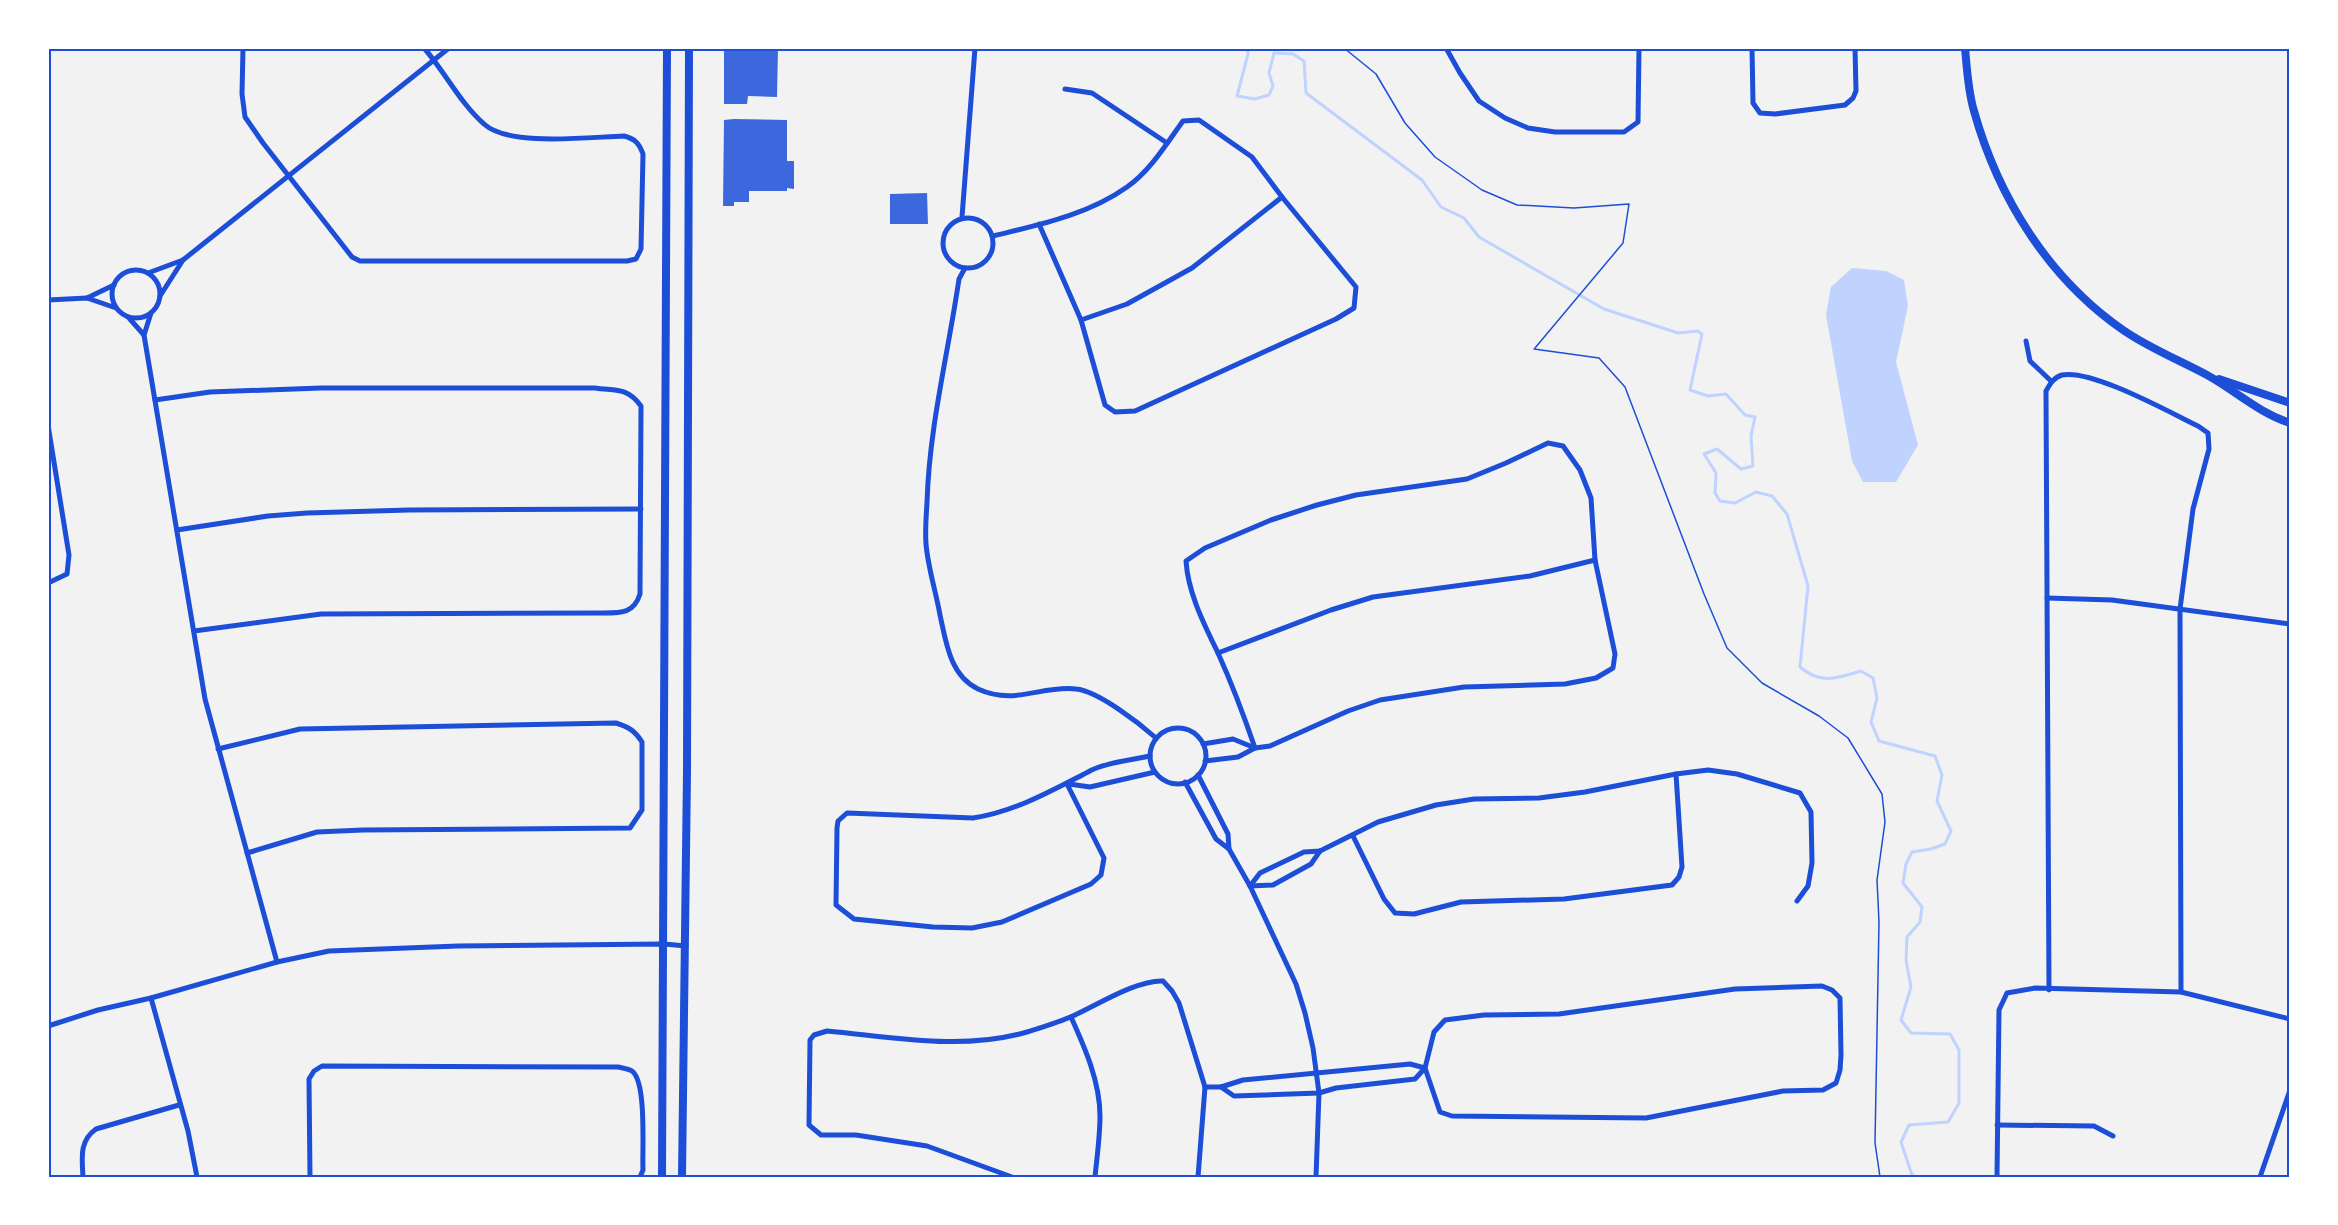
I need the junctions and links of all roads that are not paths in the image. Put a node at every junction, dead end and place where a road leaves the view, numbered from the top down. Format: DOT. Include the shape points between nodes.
graph roads {
  1 [pos="243,48"];
  2 [pos="424,48"];
  3 [pos="449,48"];
  4 [pos="667,48"];
  5 [pos="689,48"];
  6 [pos="975,48"];
  7 [pos="1446,48"];
  8 [pos="1639,48"];
  9 [pos="1752,48"];
  10 [pos="1855,48"];
  11 [pos="1965,48"];
  12 [pos="434,60"];
  13 [pos="1065,89"];
  14 [pos="1167,143"];
  15 [pos="290,176"];
  16 [pos="1282,197"];
  17 [pos="962,217"];
  18 [pos="1040,224"];
  19 [pos="993,236"];
  20 [pos="183,260"];
  21 [pos="965,268"];
  22 [pos="148,273"];
  23 [pos="114,285"];
  24 [pos="160,296"];
  25 [pos="87,298"];
  26 [pos="48,300"];
  27 [pos="116,308"];
  28 [pos="151,313"];
  29 [pos="128,316"];
  30 [pos="1081,320"];
  31 [pos="144,335"];
  32 [pos="2026,341"];
  33 [pos="2209,376"];
  34 [pos="2051,381"];
  35 [pos="155,400"];
  36 [pos="2290,403"];
  37 [pos="2290,423"];
  38 [pos="48,425"];
  39 [pos="641,509"];
  40 [pos="177,530"];
  41 [pos="1595,560"];
  42 [pos="48,583"];
  43 [pos="2047,598"];
  44 [pos="2180,609"];
  45 [pos="2290,624"];
  46 [pos="194,631"];
  47 [pos="1218,653"];
  48 [pos="1156,738"];
  49 [pos="1203,744"];
  50 [pos="1255,748"];
  51 [pos="218,750"];
  52 [pos="1150,756"];
  53 [pos="1205,761"];
  54 [pos="1155,772"];
  55 [pos="1676,774"];
  56 [pos="1198,775"];
  57 [pos="1185,782"];
  58 [pos="1067,784"];
  59 [pos="1353,836"];
  60 [pos="1229,849"];
  61 [pos="1320,851"];
  62 [pos="247,853"];
  63 [pos="1251,886"];
  64 [pos="1797,901"];
  65 [pos="664,944"];
  66 [pos="686,946"];
  67 [pos="277,962"];
  68 [pos="2049,990"];
  69 [pos="2181,992"];
  70 [pos="151,998"];
  71 [pos="1071,1017"];
  72 [pos="2290,1019"];
  73 [pos="48,1026"];
  74 [pos="1425,1068"];
  75 [pos="1315,1074"];
  76 [pos="1205,1087"];
  77 [pos="1221,1087"];
  78 [pos="2290,1090"];
  79 [pos="1319,1093"];
  80 [pos="180,1105"];
  81 [pos="1997,1125"];
  82 [pos="2113,1136"];
  83 [pos="83,1177"];
  84 [pos="197,1177"];
  85 [pos="310,1177"];
  86 [pos="640,1177"];
  87 [pos="662,1177"];
  88 [pos="682,1177"];
  89 [pos="1012,1177"];
  90 [pos="1095,1177"];
  91 [pos="1198,1177"];
  92 [pos="1316,1177"];
  93 [pos="1997,1177"];
  94 [pos="2260,1177"];
  1 -- 15 [label="street" via="245,117"];
  2 -- 12 [label="street"];
  3 -- 12 [label="street"];
  4 -- 65 [label="main road"];
  5 -- 66 [label="main road"];
  6 -- 17 [label="street"];
  7 -- 8 [label="street" via="1479,101 1505,118 1528,128 1555,132 1624,132 1638,122"];
  9 -- 10 [label="street" via="1753,103 1760,113 1775,114 1845,105 1856,91"];
  11 -- 33 [label="main road" via="1973,109 1990,162 2019,219 2050,262 2079,294 2122,329"];
  12 -- 15 [label="street"];
  12 -- 15 [label="street" via="473,113 498,133 525,138 634,139 643,154 642,239 636,258 360,261"];
  13 -- 14 [label="street" via="1092,93"];
  14 -- 16 [label="street" via="1183,121 1200,120 1252,157"];
  14 -- 18 [label="street" via="1128,186 1099,204"];
  15 -- 20 [label="street"];
  16 -- 30 [label="street" via="1192,268 1126,304"];
  16 -- 30 [label="street" via="1356,288 1354,308 1135,411 1115,412 1105,405"];
  17 -- 19 [label="street" via="977,219"];
  17 -- 21 [label="street" via="948,227 942,245 950,262"];
  18 -- 19 [label="street"];
  18 -- 30 [label="street"];
  19 -- 21 [label="street" via="992,251 986,261"];
  20 -- 22 [label="street"];
  20 -- 24 [label="street"];
  21 -- 48 [label="street" via="959,279 928,477 926,544 948,652 956,669 975,688 1008,696 1076,689 1092,694"];
  22 -- 23 [label="street" via="130,271"];
  22 -- 24 [label="street" via="158,284"];
  23 -- 25 [label="street"];
  23 -- 27 [label="street" via="112,297"];
  24 -- 28 [label="street"];
  25 -- 26 [label="street"];
  25 -- 27 [label="street"];
  27 -- 29 [label="street"];
  28 -- 29 [label="street" via="140,318"];
  28 -- 31 [label="street"];
  29 -- 31 [label="street"];
  31 -- 35 [label="street"];
  32 -- 34 [label="street" via="2030,361"];
  33 -- 36 [label="main road"];
  33 -- 37 [label="main road" via="2271,417"];
  34 -- 43 [label="street" via="2046,391"];
  34 -- 44 [label="street" via="2062,375 2098,379 2208,433 2209,449 2193,509"];
  35 -- 39 [label="street" via="210,392 321,388 623,391 633,395 641,406"];
  35 -- 40 [label="street"];
  38 -- 42 [label="street" via="69,555 67,574"];
  39 -- 40 [label="street" via="307,513"];
  39 -- 46 [label="street" via="640,594 637,603 621,613 321,614"];
  40 -- 46 [label="street"];
  41 -- 47 [label="street" via="1530,576 1373,597"];
  41 -- 47 [label="street" via="1591,498 1580,470 1563,446 1548,443 1467,479 1356,495 1317,505 1205,548 1186,561 1187,578"];
  41 -- 50 [label="street" via="1615,654 1613,668 1596,678 1565,684 1464,687 1380,700 1270,746"];
  43 -- 44 [label="street" via="2112,600"];
  43 -- 68 [label="street"];
  44 -- 45 [label="street"];
  44 -- 69 [label="street"];
  46 -- 51 [label="street"];
  47 -- 50 [label="street"];
  48 -- 49 [label="street" via="1172,728 1181,728"];
  48 -- 52 [label="street"];
  49 -- 50 [label="street" via="1233,739"];
  49 -- 53 [label="street"];
  50 -- 53 [label="street" via="1238,758"];
  51 -- 62 [label="street"];
  51 -- 62 [label="street" via="300,729 604,723 628,727 642,742 642,810 630,828 317,832"];
  52 -- 54 [label="street"];
  52 -- 58 [label="street" via="1089,771"];
  53 -- 56 [label="street"];
  54 -- 57 [label="street" via="1168,782"];
  54 -- 58 [label="street" via="1090,787"];
  55 -- 59 [label="street" via="1539,798 1474,799 1436,805 1378,822"];
  55 -- 59 [label="street" via="1682,867 1672,885 1564,899 1461,902 1414,914 1395,913"];
  55 -- 64 [label="street" via="1708,770 1737,774 1800,793 1811,812 1812,863 1808,886"];
  56 -- 57 [label="street"];
  56 -- 60 [label="street" via="1227,834"];
  57 -- 60 [label="street" via="1216,839"];
  58 -- 58 [label="street" via="993,815 973,818 847,813 837,828 836,905 854,919 972,928 1002,922 1091,884 1101,875 1104,858"];
  59 -- 61 [label="street"];
  60 -- 63 [label="street"];
  61 -- 63 [label="street" via="1304,852 1269,868"];
  61 -- 63 [label="street" via="1311,864 1273,885"];
  62 -- 67 [label="street"];
  63 -- 75 [label="street" via="1296,984 1313,1048"];
  65 -- 66 [label="street"];
  65 -- 67 [label="street" via="356,948"];
  65 -- 87 [label="main road"];
  66 -- 88 [label="main road"];
  67 -- 70 [label="street"];
  68 -- 69 [label="street"];
  68 -- 81 [label="street" via="2007,993 1999,1010"];
  69 -- 72 [label="street"];
  70 -- 73 [label="street"];
  70 -- 80 [label="street"];
  71 -- 76 [label="street" via="1146,983 1163,981 1179,1003"];
  71 -- 89 [label="street" via="987,1041 827,1031 810,1040 809,1125 821,1135 856,1135 927,1146"];
  71 -- 90 [label="street" via="1097,1092 1100,1116"];
  74 -- 74 [label="street" via="1440,1112 1452,1116 1646,1118 1783,1091 1823,1090 1836,1083 1840,1070 1840,998 1822,986 1736,989 1559,1014 1445,1020 1434,1032"];
  74 -- 75 [label="street" via="1410,1064"];
  74 -- 79 [label="street" via="1415,1079"];
  75 -- 77 [label="street" via="1243,1080"];
  75 -- 79 [label="street"];
  76 -- 77 [label="street"];
  76 -- 91 [label="street"];
  77 -- 79 [label="street" via="1234,1096"];
  78 -- 94 [label="street"];
  79 -- 92 [label="street"];
  80 -- 83 [label="street" via="87,1135"];
  80 -- 84 [label="street"];
  81 -- 82 [label="street" via="2094,1126"];
  81 -- 93 [label="street"];
  85 -- 86 [label="street" via="309,1078 322,1066 618,1067 631,1071 641,1092"];
}
